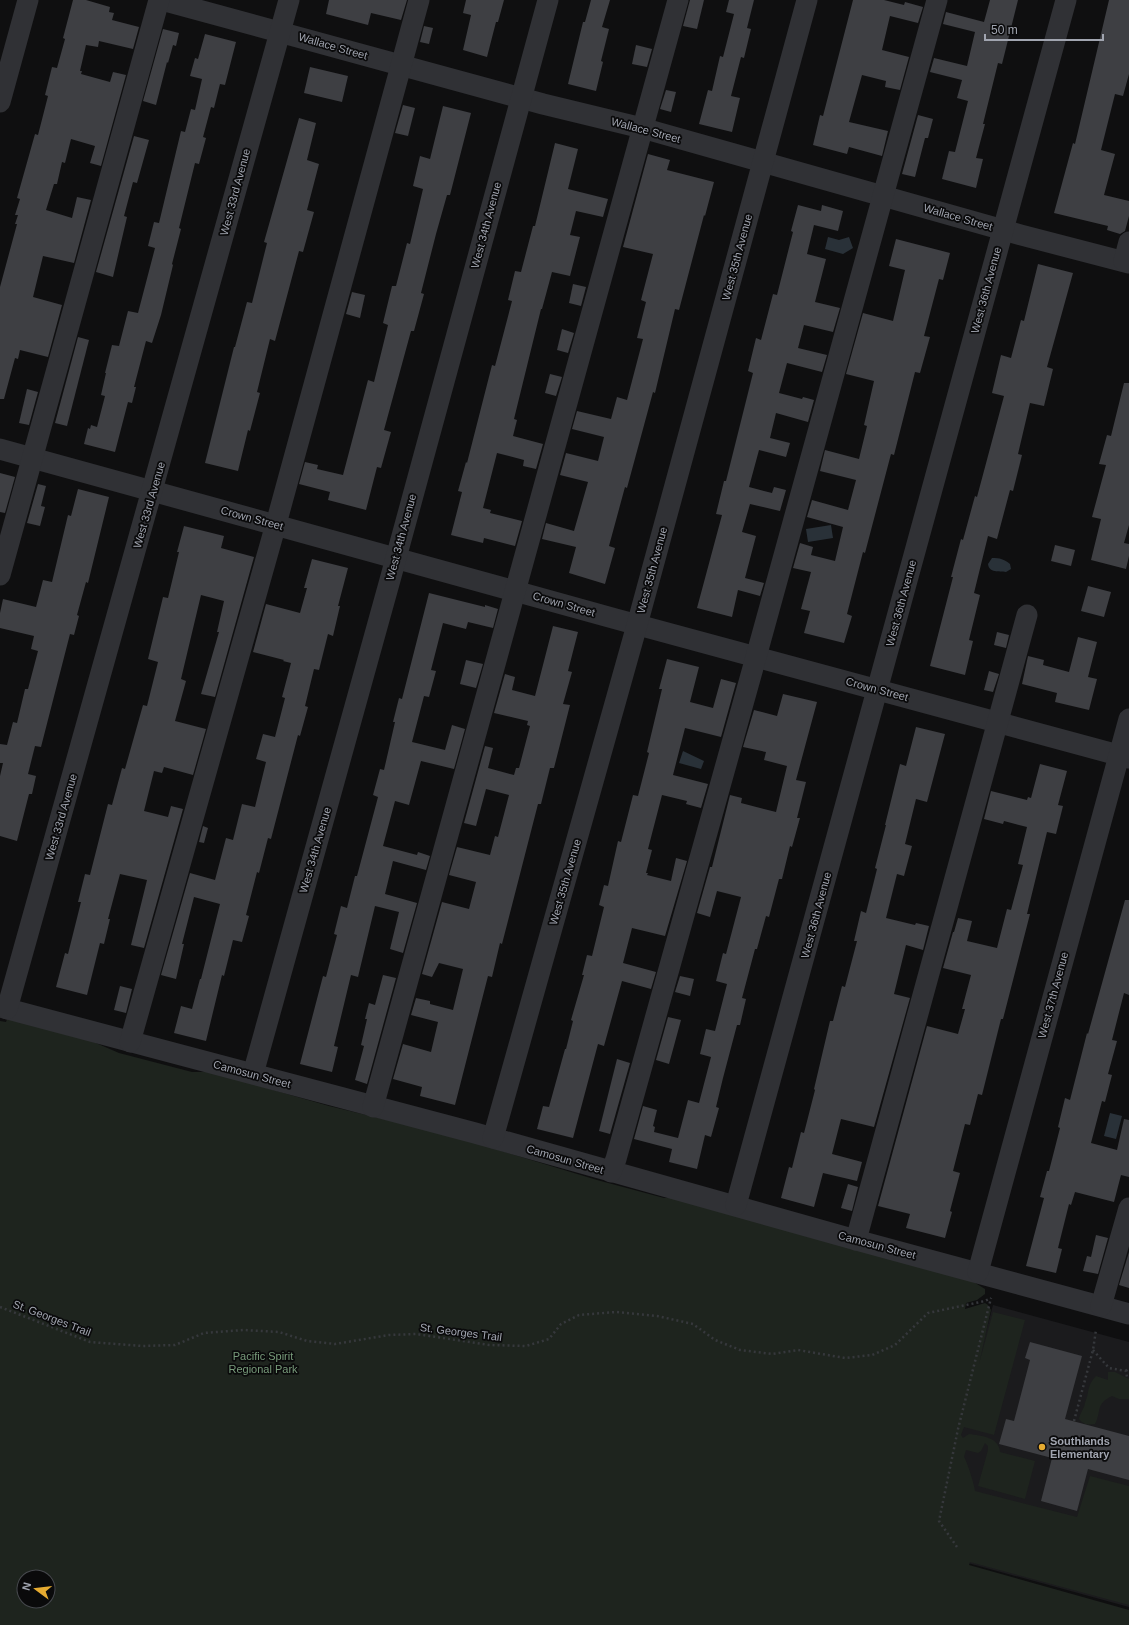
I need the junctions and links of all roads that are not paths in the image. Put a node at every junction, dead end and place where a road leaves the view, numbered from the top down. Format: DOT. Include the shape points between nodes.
graph roads {
  1 [pos="28,0"];
  2 [pos="160,0"];
  3 [pos="289,0"];
  4 [pos="419,0"];
  5 [pos="548,0"];
  6 [pos="678,0"];
  7 [pos="807,0"];
  8 [pos="937,0"];
  9 [pos="1066,0"];
  10 [pos="280,32"];
  11 [pos="401,66"];
  12 [pos="521,98"];
  13 [pos="0,102"];
  14 [pos="642,128"];
  15 [pos="762,162"];
  16 [pos="884,196"];
  17 [pos="1003,230"];
  18 [pos="1127,255"];
  19 [pos="0,449"];
  20 [pos="32,458"];
  21 [pos="152,490"];
  22 [pos="276,524"];
  23 [pos="396,558"];
  24 [pos="0,575"];
  25 [pos="516,591"];
  26 [pos="1026,614"];
  27 [pos="637,625"];
  28 [pos="756,657"];
  29 [pos="878,689"];
  30 [pos="1129,719"];
  31 [pos="998,723"];
  32 [pos="1124,757"];
  33 [pos="4,1008"];
  34 [pos="130,1042"];
  35 [pos="253,1074"];
  36 [pos="373,1107"];
  37 [pos="493,1138"];
  38 [pos="611,1172"];
  39 [pos="736,1205"];
  40 [pos="1129,1208"];
  41 [pos="856,1240"];
  42 [pos="987,1274"];
  43 [pos="1101,1306"];
  44 [pos="1129,1314"];
  1 -- 13 [label="street"];
  2 -- 10 [label="street, Wallace Street"];
  2 -- 20 [label="street"];
  3 -- 10 [label="street, West 33rd Avenue"];
  4 -- 11 [label="street"];
  5 -- 12 [label="street, West 34th Avenue"];
  6 -- 14 [label="street"];
  7 -- 15 [label="street, West 35th Avenue"];
  8 -- 16 [label="street"];
  9 -- 17 [label="street, West 36th Avenue"];
  10 -- 11 [label="street, Wallace Street"];
  10 -- 21 [label="street, West 33rd Avenue"];
  11 -- 12 [label="street, Wallace Street"];
  11 -- 22 [label="street"];
  12 -- 14 [label="street, Wallace Street"];
  12 -- 23 [label="street, West 34th Avenue"];
  14 -- 15 [label="street, Wallace Street"];
  14 -- 25 [label="street"];
  15 -- 16 [label="street, Wallace Street"];
  15 -- 27 [label="street, West 35th Avenue"];
  16 -- 17 [label="street, Wallace Street"];
  16 -- 28 [label="street"];
  17 -- 18 [label="street, Wallace Street"];
  17 -- 29 [label="street, West 36th Avenue"];
  19 -- 20 [label="street, Crown Street"];
  20 -- 21 [label="street, Crown Street"];
  20 -- 24 [label="street"];
  21 -- 22 [label="street, Crown Street"];
  21 -- 33 [label="street, West 33rd Avenue"];
  22 -- 23 [label="street, Crown Street"];
  22 -- 34 [label="street"];
  23 -- 25 [label="street, Crown Street"];
  23 -- 35 [label="street, West 34th Avenue"];
  25 -- 27 [label="street, Crown Street"];
  25 -- 36 [label="street"];
  26 -- 31 [label="street"];
  27 -- 28 [label="street, Crown Street"];
  27 -- 37 [label="street, West 35th Avenue"];
  28 -- 29 [label="street, Crown Street"];
  28 -- 38 [label="street"];
  29 -- 31 [label="street, Crown Street"];
  29 -- 39 [label="street, West 36th Avenue"];
  30 -- 32 [label="street, West 37th Avenue"];
  31 -- 32 [label="street, Crown Street"];
  31 -- 41 [label="street"];
  32 -- 42 [label="street, West 37th Avenue"];
  33 -- 34 [label="street, Camosun Street"];
  34 -- 35 [label="street, Camosun Street"];
  35 -- 36 [label="street, Camosun Street"];
  36 -- 37 [label="street, Camosun Street"];
  37 -- 38 [label="street, Camosun Street"];
  38 -- 39 [label="street, Camosun Street"];
  39 -- 41 [label="street, Camosun Street"];
  40 -- 43 [label="street"];
  41 -- 42 [label="street, Camosun Street"];
  42 -- 43 [label="street, Camosun Street"];
  43 -- 44 [label="street, Camosun Street"];
}
